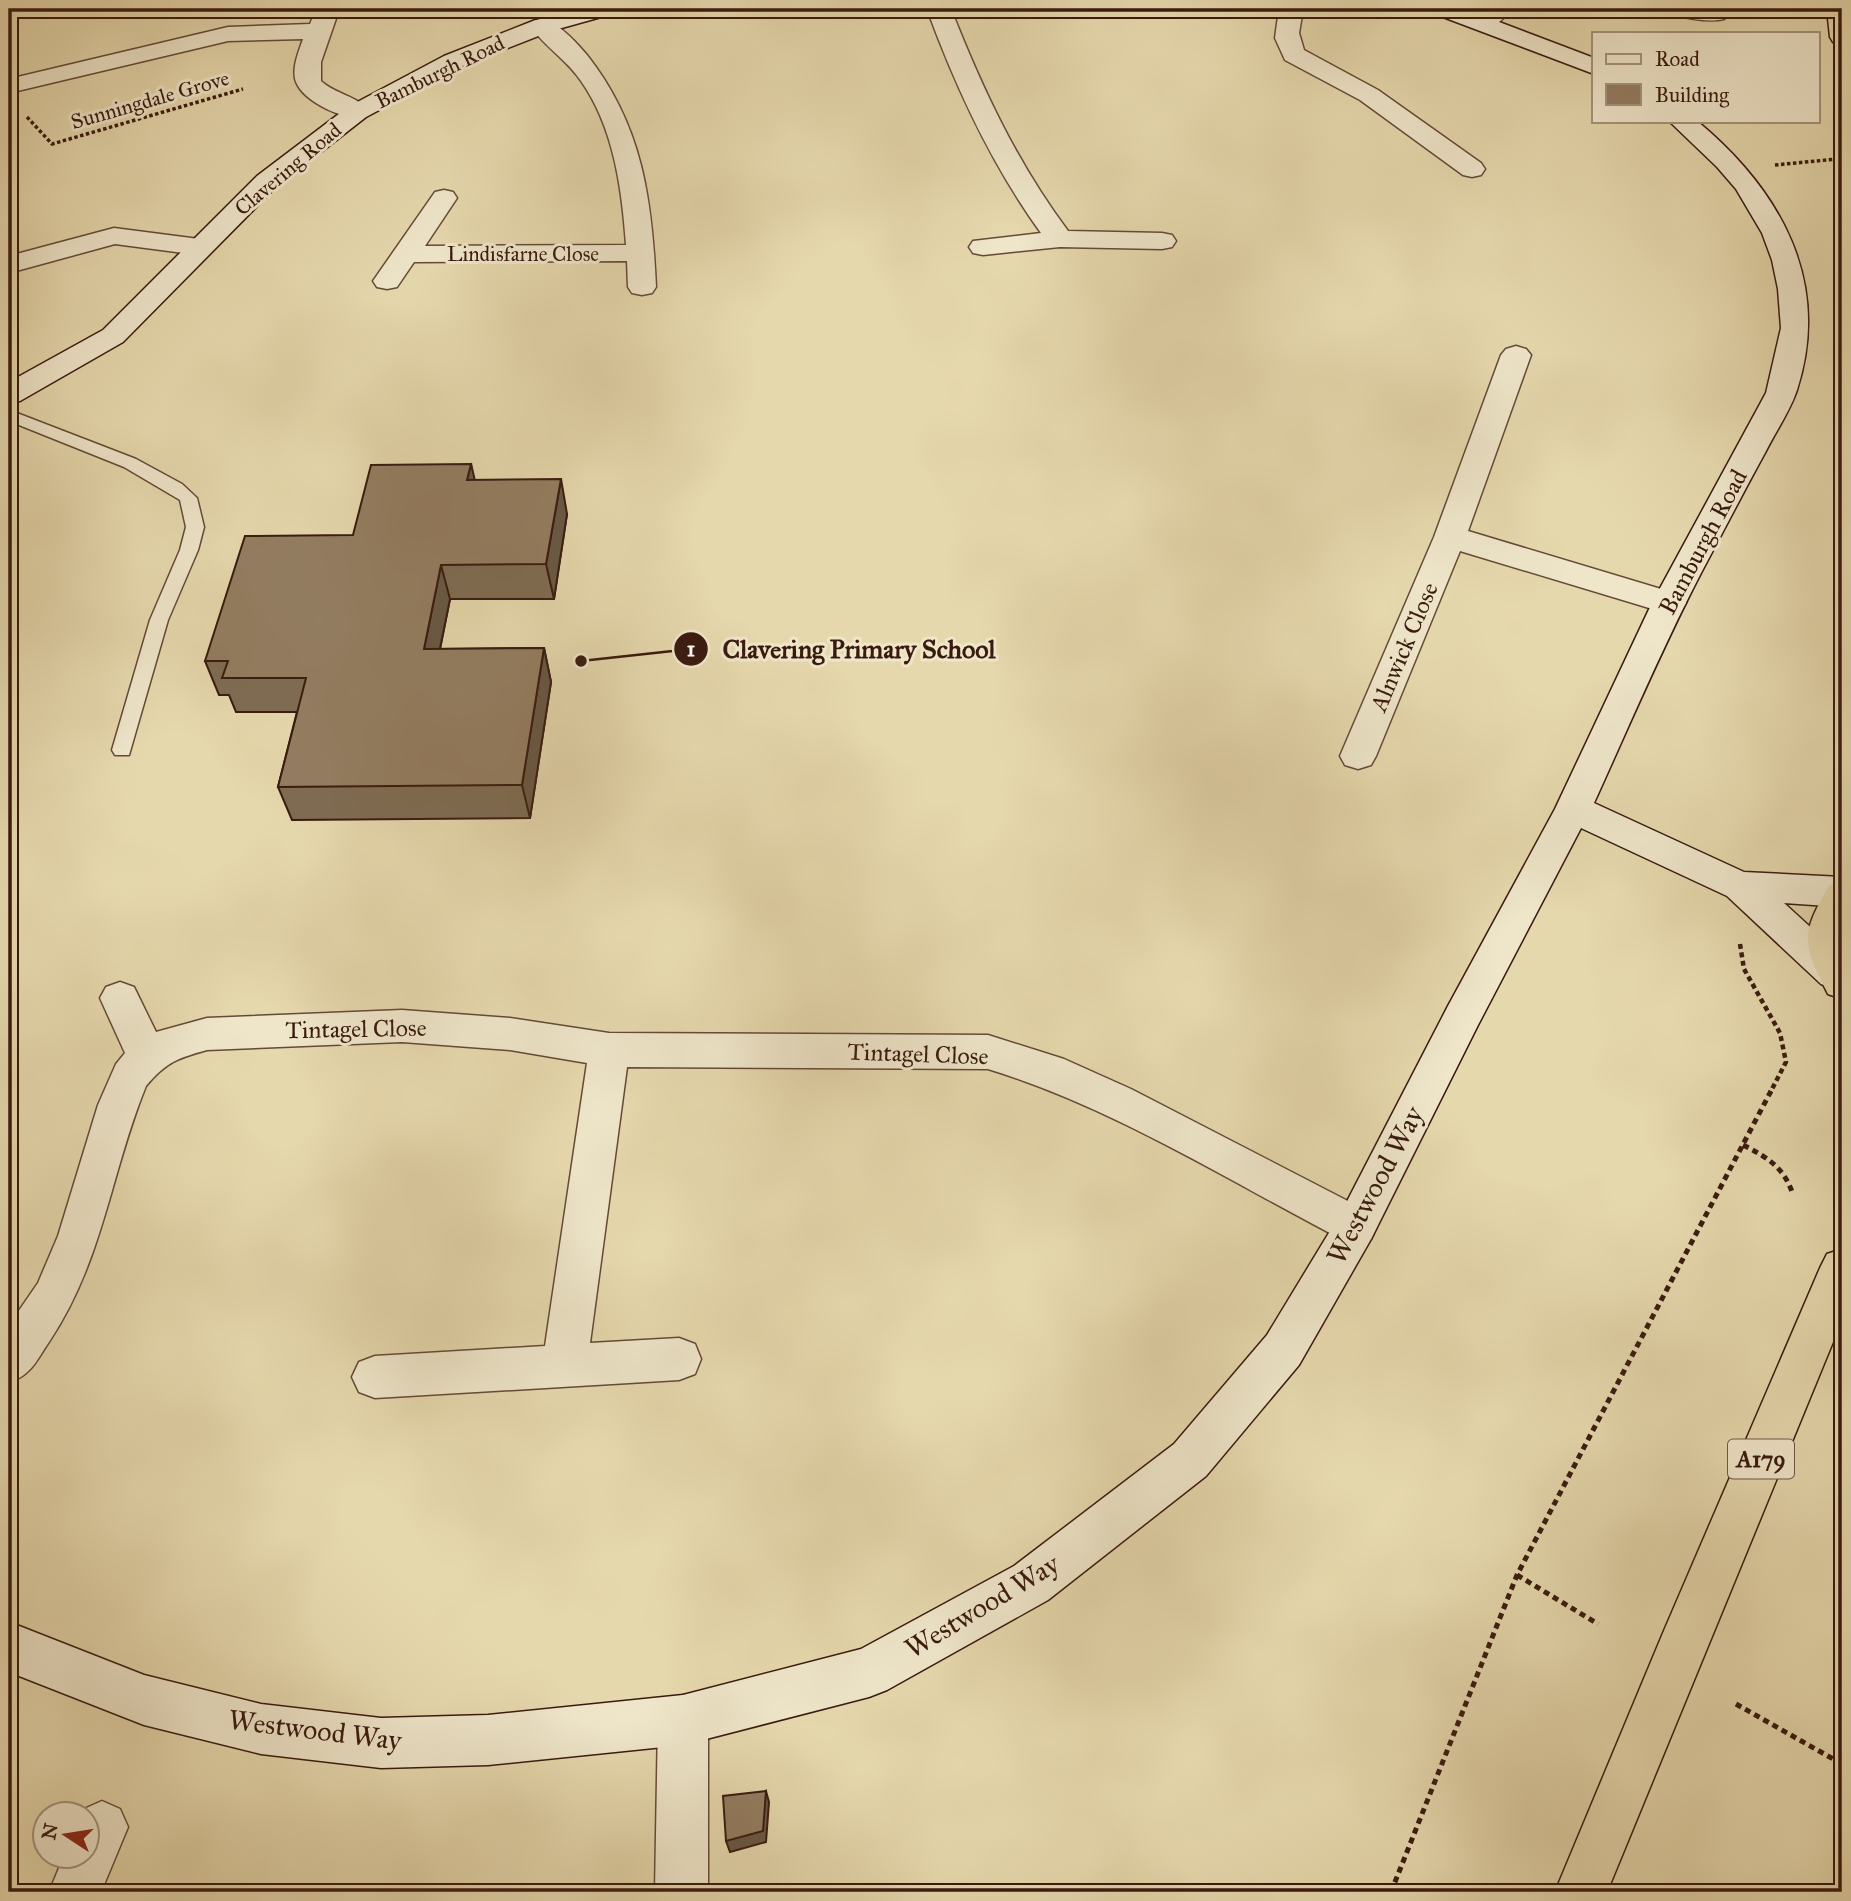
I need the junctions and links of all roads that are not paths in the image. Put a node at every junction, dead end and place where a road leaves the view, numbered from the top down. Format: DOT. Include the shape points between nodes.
graph roads {
  1 [pos="604,9"];
  2 [pos="939,9"];
  3 [pos="1291,9"];
  4 [pos="1443,9"];
  5 [pos="1678,9"];
  6 [pos="1839,9"];
  7 [pos="1492,15"];
  8 [pos="1717,19"];
  9 [pos="324,20"];
  10 [pos="542,26"];
  11 [pos="1842,37"];
  12 [pos="1592,66"];
  13 [pos="9,86"];
  14 [pos="357,112"];
  15 [pos="1683,122"];
  16 [pos="1472,170"];
  17 [pos="444,198"];
  18 [pos="1060,239"];
  19 [pos="1162,241"];
  20 [pos="199,247"];
  21 [pos="983,247"];
  22 [pos="641,253"];
  23 [pos="406,254"];
  24 [pos="9,265"];
  25 [pos="387,281"];
  26 [pos="642,286"];
  27 [pos="1516,355"];
  28 [pos="9,394"];
  29 [pos="9,415"];
  30 [pos="1450,537"];
  31 [pos="1669,603"];
  32 [pos="122,750"];
  33 [pos="1358,756"];
  34 [pos="1573,809"];
  35 [pos="1740,886"];
  36 [pos="1842,894"];
  37 [pos="1839,978"];
  38 [pos="120,998"];
  39 [pos="609,1050"];
  40 [pos="147,1056"];
  41 [pos="1356,1226"];
  42 [pos="1842,1268"];
  43 [pos="679,1359"];
  44 [pos="9,1362"];
  45 [pos="565,1366"];
  46 [pos="375,1377"];
  47 [pos="9,1647"];
  48 [pos="683,1720"];
  49 [pos="84,1870"];
  50 [pos="75,1892"];
  51 [pos="681,1892"];
  52 [pos="1581,1892"];
  1 -- 10 [label="street, Bamburgh Road"];
  2 -- 18 [label="street" via="1007,163"];
  3 -- 16 [label="street" via="1284,32 1294,55 1369,95"];
  4 -- 7 [label="street"];
  5 -- 8 [label="street"];
  6 -- 11 [label="highway"];
  7 -- 12 [label="street"];
  9 -- 13 [label="street, Clavering Road" via="228,34 39,86"];
  9 -- 14 [label="street, Clavering Road" via="306,66 306,78 312,88"];
  10 -- 14 [label="street, Bamburgh Road" via="453,61"];
  10 -- 22 [label="street" via="573,55 614,114 636,206"];
  14 -- 20 [label="street, Clavering Road" via="266,182"];
  15 -- 31 [label="street, Bamburgh Road" via="1713,145 1748,184 1774,227 1793,284 1795,321 1782,393"];
  17 -- 23 [label="street, Lindisfarne Close"];
  18 -- 19 [label="street"];
  18 -- 21 [label="street"];
  20 -- 24 [label="street" via="114,236"];
  20 -- 28 [label="street, Clavering Road" via="113,336"];
  22 -- 23 [label="street, Lindisfarne Close"];
  22 -- 26 [label="street"];
  23 -- 25 [label="street, Lindisfarne Close"];
  27 -- 30 [label="street, Alnwick Close"];
  29 -- 32 [label="lane" via="130,463 188,498 195,527 189,550 164,606"];
  30 -- 31 [label="street"];
  30 -- 33 [label="street, Alnwick Close"];
  31 -- 34 [label="street, Bamburgh Road"];
  34 -- 35 [label="street"];
  34 -- 41 [label="street, Westwood Way"];
  35 -- 36 [label="street"];
  35 -- 37 [label="street"];
  36 -- 37 [label="highway" via="1827,923 1828,953"];
  38 -- 40 [label="street"];
  39 -- 40 [label="street, Tintagel Close" via="510,1034 402,1026 206,1034 166,1045"];
  39 -- 41 [label="street, Tintagel Close" via="988,1052 1051,1071 1117,1101"];
  39 -- 45 [label="street"];
  40 -- 44 [label="street, Tintagel Close" via="130,1076 118,1105 79,1236 55,1295"];
  41 -- 48 [label="street, Westwood Way" via="1283,1350 1190,1460 1031,1583 869,1672"];
  42 -- 52 [label="highway, A179"];
  43 -- 45 [label="street"];
  45 -- 46 [label="street"];
  47 -- 48 [label="street, Westwood Way" via="144,1700 261,1729 368,1741 488,1740"];
  48 -- 51 [label="street"];
  49 -- 50 [label="street"];
}
